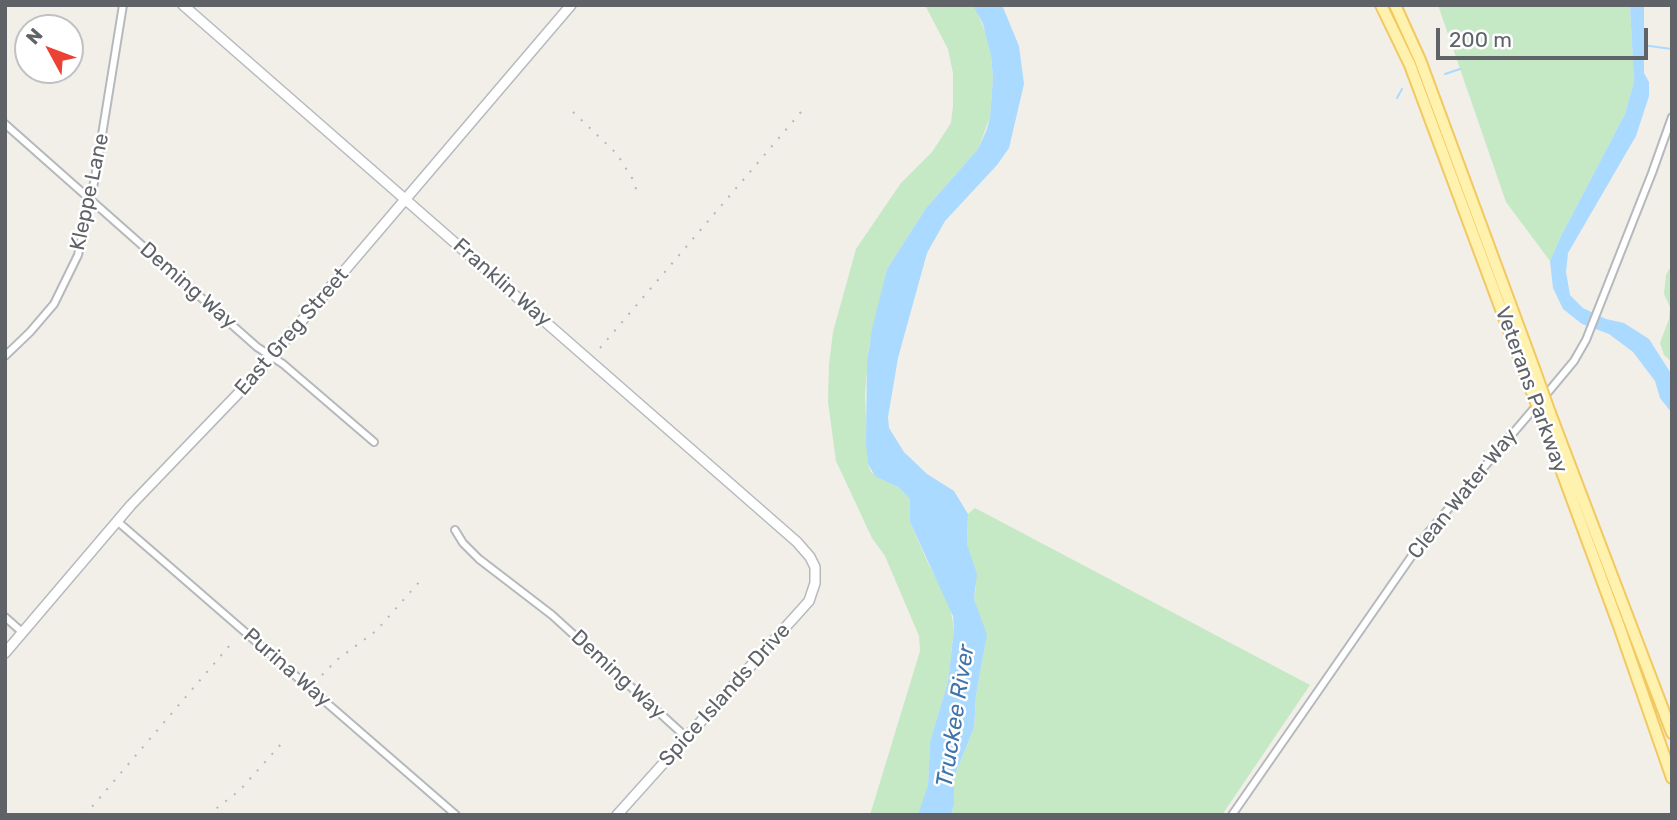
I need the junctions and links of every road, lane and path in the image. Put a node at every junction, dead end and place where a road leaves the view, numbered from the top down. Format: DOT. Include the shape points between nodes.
graph roads {
  1 [pos="123,5"];
  2 [pos="183,5"];
  3 [pos="572,5"];
  4 [pos="1381,5"];
  5 [pos="1395,5"];
  6 [pos="1672,117"];
  7 [pos="5,124"];
  8 [pos="405,200"];
  9 [pos="91,201"];
  10 [pos="5,356"];
  11 [pos="271,356"];
  12 [pos="1531,375"];
  13 [pos="1546,416"];
  14 [pos="374,442"];
  15 [pos="117,521"];
  16 [pos="455,530"];
  17 [pos="815,567"];
  18 [pos="5,617"];
  19 [pos="22,632"];
  20 [pos="5,653"];
  21 [pos="1672,733"];
  22 [pos="686,737"];
  23 [pos="1672,778"];
  24 [pos="456,815"];
  25 [pos="617,815"];
  26 [pos="1232,815"];
  1 -- 9 [label="street, Kleppe Lane"];
  2 -- 8 [label="street, Franklin Way"];
  3 -- 8 [label="street, East Greg Street"];
  4 -- 12 [label="main road, Veterans Parkway" via="1410,65"];
  5 -- 12 [label="main road, Veterans Parkway" via="1420,60"];
  6 -- 26 [label="street, Clean Water Way" via="1581,350 1427,534"];
  7 -- 9 [label="street, Deming Way"];
  8 -- 11 [label="street, East Greg Street"];
  8 -- 17 [label="street, Franklin Way" via="797,542"];
  9 -- 10 [label="street, Kleppe Lane" via="78,255 63,289 43,319"];
  9 -- 11 [label="street, Deming Way"];
  11 -- 14 [label="street, Deming Way"];
  11 -- 15 [label="street, East Greg Street"];
  12 -- 13 [label="main road, Veterans Parkway, bridge"];
  13 -- 21 [label="main road, Veterans Parkway"];
  13 -- 23 [label="main road, Veterans Parkway"];
  15 -- 19 [label="street, East Greg Street"];
  15 -- 24 [label="street, Purina Way"];
  16 -- 22 [label="street, Deming Way" via="479,559 552,615"];
  17 -- 22 [label="street, Spice Islands Drive" via="813,592 803,608"];
  18 -- 19 [label="street"];
  19 -- 20 [label="street, East Greg Street"];
  22 -- 25 [label="street, Spice Islands Drive"];
}
